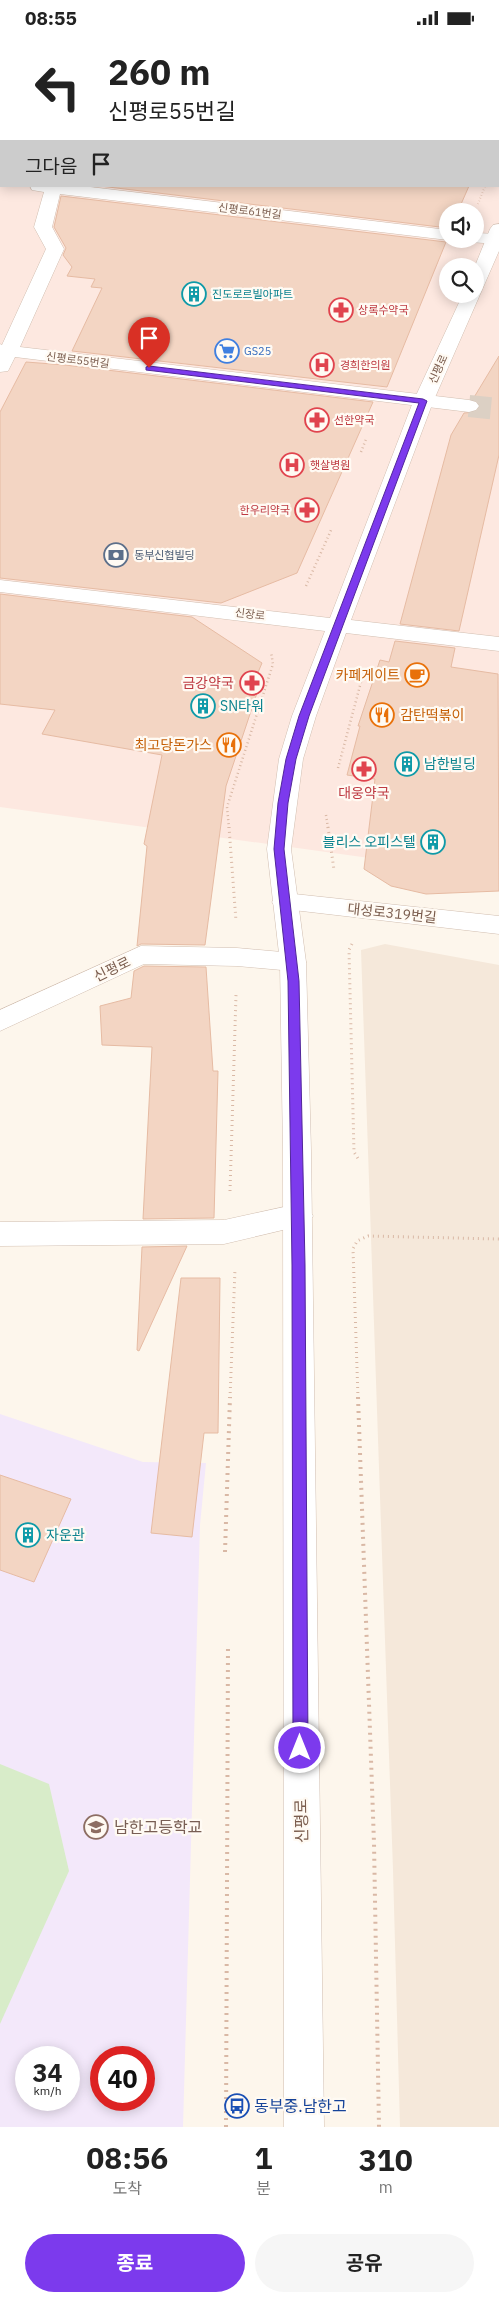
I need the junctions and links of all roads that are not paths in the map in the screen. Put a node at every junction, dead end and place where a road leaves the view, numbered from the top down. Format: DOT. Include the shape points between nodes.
graph roads {
  1 [pos="48,187"];
  2 [pos="439,234"];
  3 [pos="498,236"];
  4 [pos="484,237"];
  5 [pos="484,268"];
  6 [pos="468,303"];
  7 [pos="4,351"];
  8 [pos="0,369"];
  9 [pos="423,401"];
  10 [pos="469,405"];
  11 [pos="0,586"];
  12 [pos="340,625"];
  13 [pos="499,644"];
  14 [pos="285,902"];
  15 [pos="499,925"];
  16 [pos="293,962"];
  17 [pos="0,1021"];
  18 [pos="298,1216"];
  19 [pos="0,1234"];
  20 [pos="304,2127"];
  1 -- 2 [label="street, 신평로61번길"];
  1 -- 7 [label="street, 신평로61번길" via="43,227 55,249"];
  3 -- 4 [label="street"];
  3 -- 5 [label="street"];
  6 -- 9 [label="street, 신평로"];
  7 -- 8 [label="street"];
  7 -- 9 [label="street, 신평로55번길"];
  9 -- 10 [label="street, 신평로55번길"];
  9 -- 12 [label="street, 신평로"];
  11 -- 12 [label="street, 신장로"];
  12 -- 13 [label="street, 신장로"];
  12 -- 14 [label="street, 신평로" via="304,716 291,759 279,849"];
  14 -- 15 [label="street, 대성로319번길"];
  14 -- 16 [label="street, 신평로"];
  16 -- 17 [label="street, 신평로" via="141,955"];
  16 -- 18 [label="street, 신평로"];
  18 -- 19 [label="street" via="224,1232"];
  18 -- 20 [label="street, 신평로"];
}
